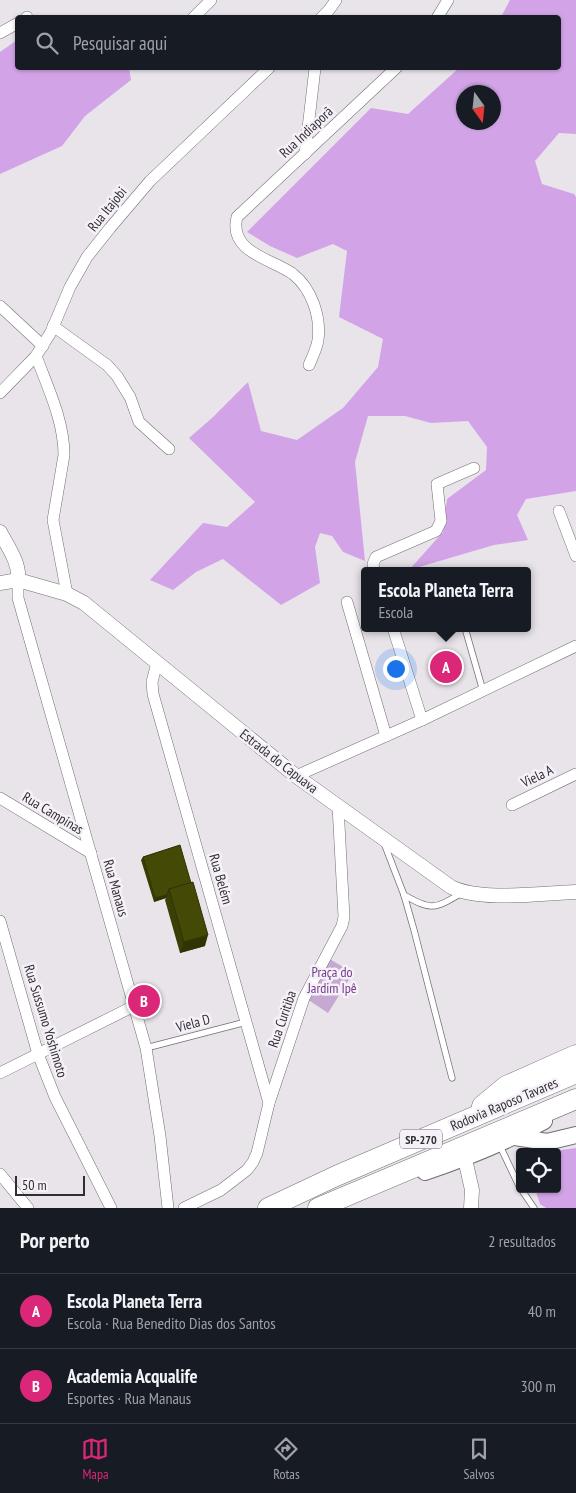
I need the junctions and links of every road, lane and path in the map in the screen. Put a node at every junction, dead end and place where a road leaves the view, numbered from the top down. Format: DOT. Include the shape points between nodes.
graph roads {
  1 [pos="211,0"];
  2 [pos="336,0"];
  3 [pos="448,0"];
  4 [pos="195,15"];
  5 [pos="324,15"];
  6 [pos="440,15"];
  7 [pos="15,25"];
  8 [pos="0,33"];
  9 [pos="267,70"];
  10 [pos="315,70"];
  11 [pos="394,70"];
  12 [pos="305,154"];
  13 [pos="0,306"];
  14 [pos="53,326"];
  15 [pos="43,346"];
  16 [pos="36,356"];
  17 [pos="309,365"];
  18 [pos="0,393"];
  19 [pos="169,449"];
  20 [pos="474,468"];
  21 [pos="558,511"];
  22 [pos="0,532"];
  23 [pos="576,556"];
  24 [pos="373,567"];
  25 [pos="18,580"];
  26 [pos="0,583"];
  27 [pos="67,594"];
  28 [pos="347,602"];
  29 [pos="394,632"];
  30 [pos="466,632"];
  31 [pos="576,646"];
  32 [pos="157,663"];
  33 [pos="484,690"];
  34 [pos="422,720"];
  35 [pos="386,736"];
  36 [pos="576,774"];
  37 [pos="296,776"];
  38 [pos="0,798"];
  39 [pos="512,805"];
  40 [pos="338,806"];
  41 [pos="383,839"];
  42 [pos="91,853"];
  43 [pos="463,892"];
  44 [pos="576,892"];
  45 [pos="404,895"];
  46 [pos="0,921"];
  47 [pos="134,1006"];
  48 [pos="246,1022"];
  49 [pos="146,1048"];
  50 [pos="38,1054"];
  51 [pos="576,1055"];
  52 [pos="0,1073"];
  53 [pos="576,1073"];
  54 [pos="452,1078"];
  55 [pos="576,1099"];
  56 [pos="269,1103"];
  57 [pos="576,1104"];
  58 [pos="465,1120"];
  59 [pos="576,1135"];
  60 [pos="515,1137"];
  61 [pos="499,1144"];
  62 [pos="465,1159"];
  63 [pos="1,1178"];
  64 [pos="516,1180"];
  65 [pos="524,1193"];
  66 [pos="322,1206"];
  67 [pos="28,1208"];
  68 [pos="111,1208"];
  69 [pos="168,1208"];
  70 [pos="184,1208"];
  71 [pos="268,1208"];
  72 [pos="472,1208"];
  73 [pos="534,1208"];
  1 -- 4 [label="street"];
  2 -- 5 [label="street"];
  3 -- 6 [label="street"];
  7 -- 8 [label="street"];
  9 -- 14 [label="street, Rua Itajobi" via="150,181 110,228 83,265"];
  10 -- 12 [label="street"];
  11 -- 12 [label="street, Rua Indiaporã"];
  12 -- 17 [label="street, Rua Indiaporã" via="237,217 235,226 241,241 251,252 294,275 308,290 316,312 318,340"];
  13 -- 15 [label="street"];
  14 -- 15 [label="street, Rua Itajobi"];
  14 -- 19 [label="street" via="107,364 130,397 139,422"];
  15 -- 16 [label="street, Rua Itajobi"];
  16 -- 18 [label="street, Rua Itajobi"];
  16 -- 27 [label="street" via="59,417 64,445 53,520"];
  20 -- 24 [label="street" via="437,484 441,520 436,531 376,557"];
  21 -- 23 [label="street"];
  22 -- 25 [label="street" via="17,564"];
  25 -- 26 [label="street, Estrada do Capuava"];
  25 -- 27 [label="street, Estrada do Capuava"];
  25 -- 42 [label="street, Rua Manaus" via="18,598"];
  27 -- 32 [label="street, Estrada do Capuava" via="84,603"];
  28 -- 35 [label="street"];
  29 -- 34 [label="street"];
  30 -- 33 [label="lane"];
  31 -- 33 [label="street"];
  32 -- 37 [label="street, Estrada do Capuava"];
  32 -- 48 [label="street, Rua Belém" via="152,694"];
  33 -- 34 [label="street"];
  34 -- 35 [label="street"];
  35 -- 37 [label="street"];
  36 -- 39 [label="street, Viela A"];
  37 -- 40 [label="street, Estrada do Capuava"];
  38 -- 42 [label="street, Rua Campinas"];
  40 -- 41 [label="street, Estrada do Capuava"];
  40 -- 56 [label="street, Rua Curitiba" via="342,926 304,998"];
  41 -- 43 [label="street, Estrada do Capuava"];
  41 -- 45 [label="lane"];
  42 -- 47 [label="street, Rua Manaus"];
  43 -- 44 [label="street, Estrada do Capuava" via="490,895"];
  43 -- 45 [label="lane" via="444,903 430,906 423,906"];
  45 -- 54 [label="lane"];
  46 -- 50 [label="street, Rua Sussumo Yoshimoto"];
  47 -- 49 [label="street, Rua Manaus"];
  47 -- 50 [label="street"];
  48 -- 49 [label="lane, Viela D"];
  48 -- 56 [label="street, Rua Belém"];
  49 -- 69 [label="street, Rua Manaus"];
  50 -- 52 [label="street"];
  50 -- 68 [label="street, Rua Sussumo Yoshimoto" via="55,1097"];
  51 -- 58 [label="highway" via="506,1086"];
  53 -- 58 [label="highway, Rodovia Raposo Tavares / SP-270"];
  55 -- 66 [label="highway, Rodovia Raposo Tavares / SP-270"];
  56 -- 70 [label="street, Rua Curitiba" via="257,1154 247,1170 221,1190"];
  57 -- 60 [label="main road"];
  58 -- 71 [label="highway, Rodovia Raposo Tavares / SP-270"];
  59 -- 60 [label="main road" via="547,1142"];
  60 -- 61 [label="main road"];
  61 -- 62 [label="main road"];
  61 -- 64 [label="lane"];
  62 -- 66 [label="main road"];
  62 -- 72 [label="street" via="472,1190"];
  63 -- 67 [label="street"];
  65 -- 73 [label="lane"];
}
